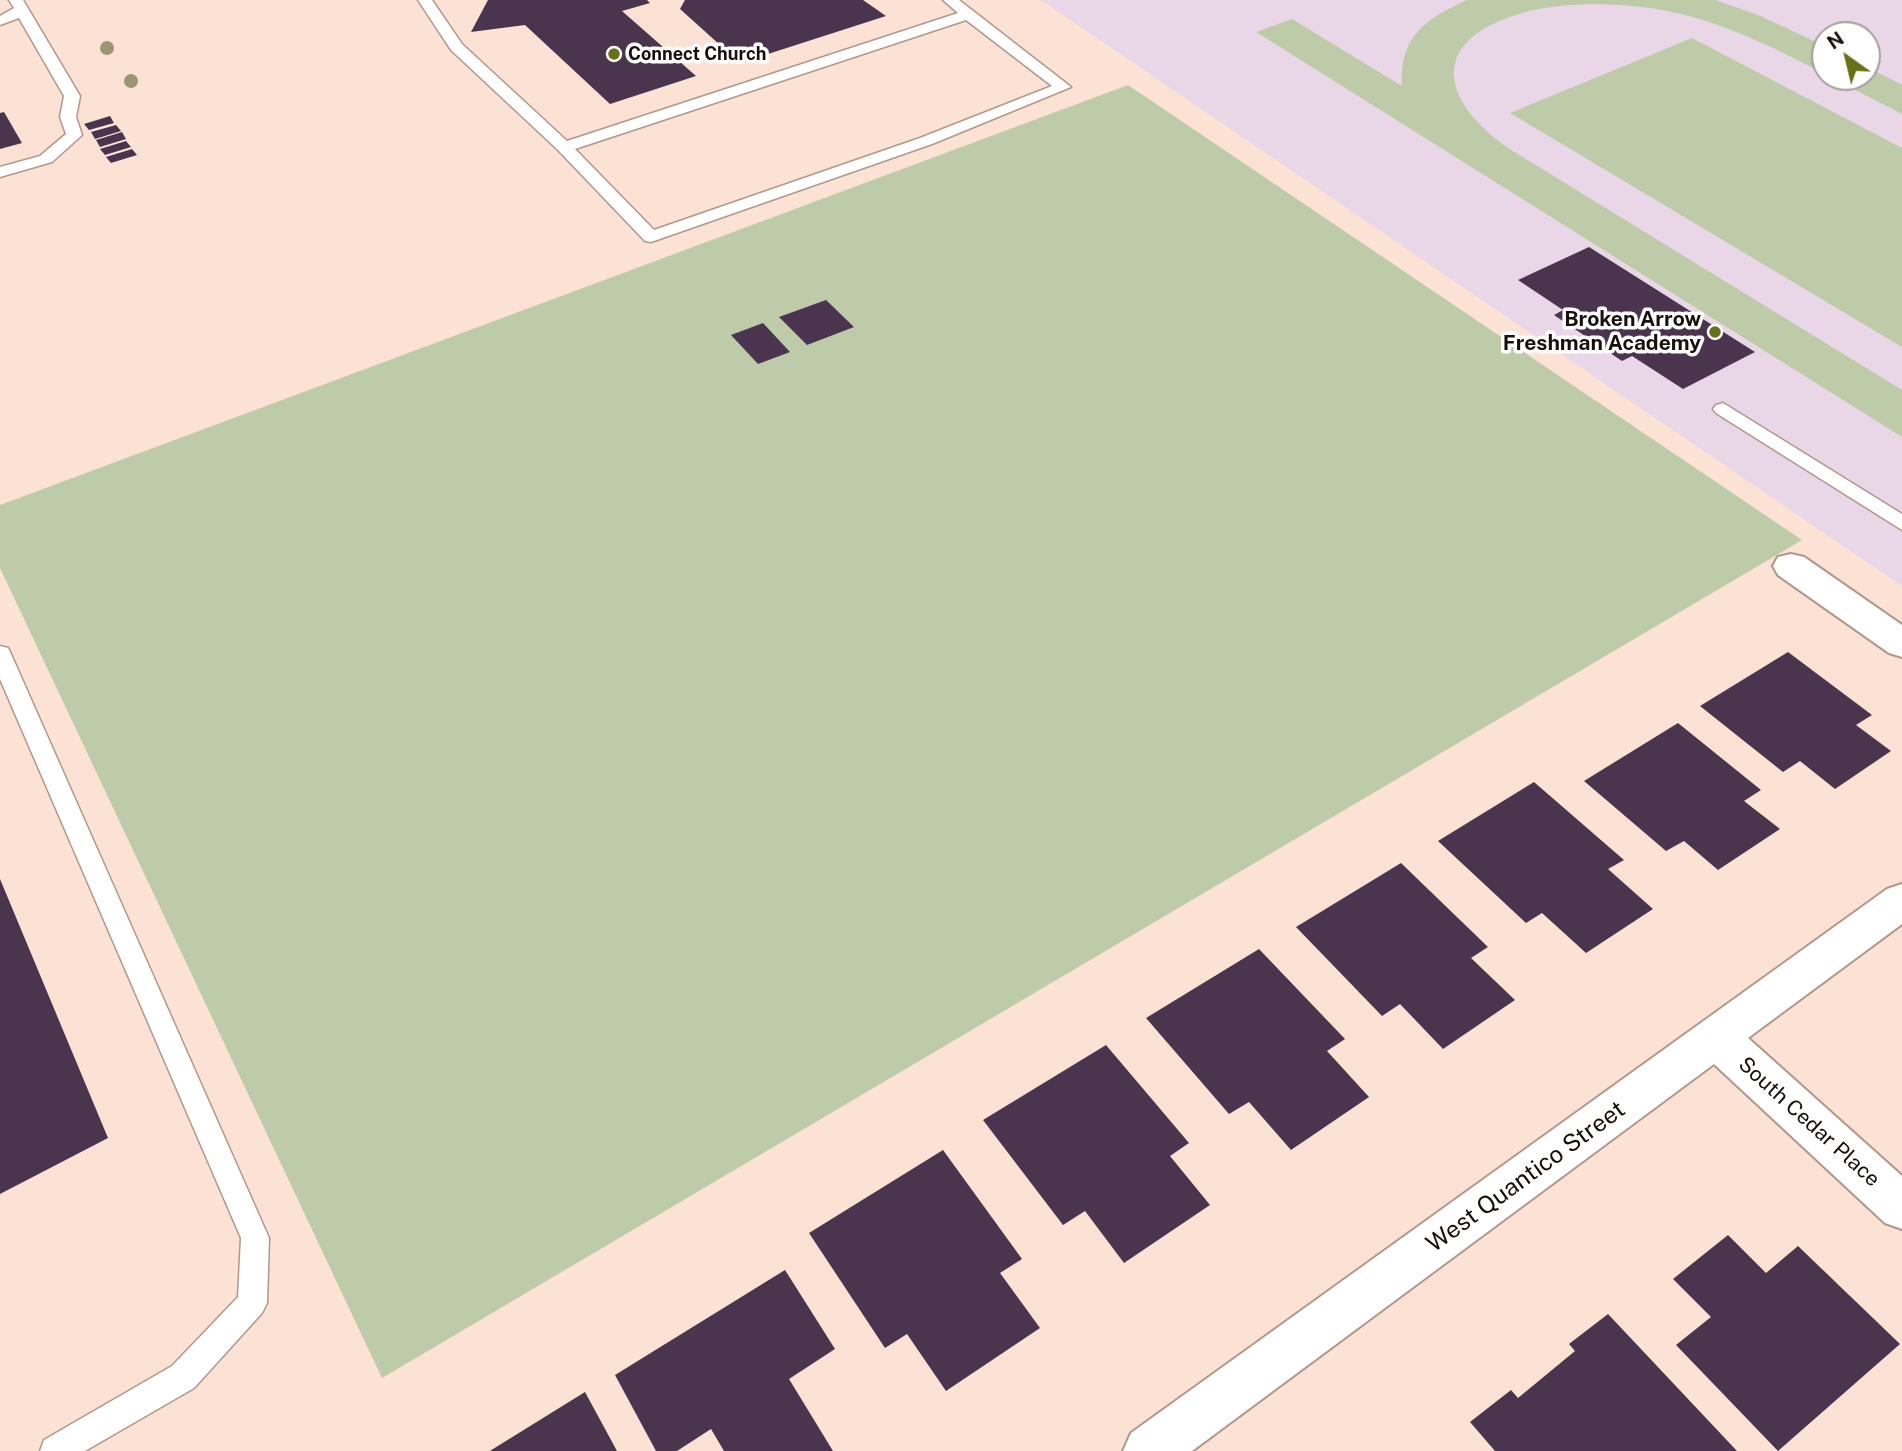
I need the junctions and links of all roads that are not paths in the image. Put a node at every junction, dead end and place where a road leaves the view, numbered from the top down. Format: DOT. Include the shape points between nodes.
graph roads {
  1 [pos="425,0"];
  2 [pos="950,0"];
  3 [pos="19,4"];
  4 [pos="969,14"];
  5 [pos="0,21"];
  6 [pos="564,147"];
  7 [pos="0,172"];
  8 [pos="1723,409"];
  9 [pos="1902,523"];
  10 [pos="1791,566"];
  11 [pos="1902,644"];
  12 [pos="0,654"];
  13 [pos="1902,901"];
  14 [pos="1717,1038"];
  15 [pos="1902,1207"];
  16 [pos="55,1451"];
  17 [pos="1149,1451"];
  1 -- 6 [label="lane" via="456,47"];
  2 -- 4 [label="lane"];
  3 -- 5 [label="lane" via="12,17"];
  3 -- 7 [label="lane" via="72,96 68,117 74,135 46,159"];
  4 -- 6 [label="lane"];
  4 -- 6 [label="lane" via="1063,87 926,141 651,237"];
  8 -- 9 [label="lane"];
  10 -- 11 [label="street"];
  12 -- 16 [label="lane" via="255,1238 252,1303 183,1377"];
  13 -- 14 [label="street, West Quantico Street"];
  14 -- 15 [label="street, South Cedar Place"];
  14 -- 17 [label="street, West Quantico Street"];
}
